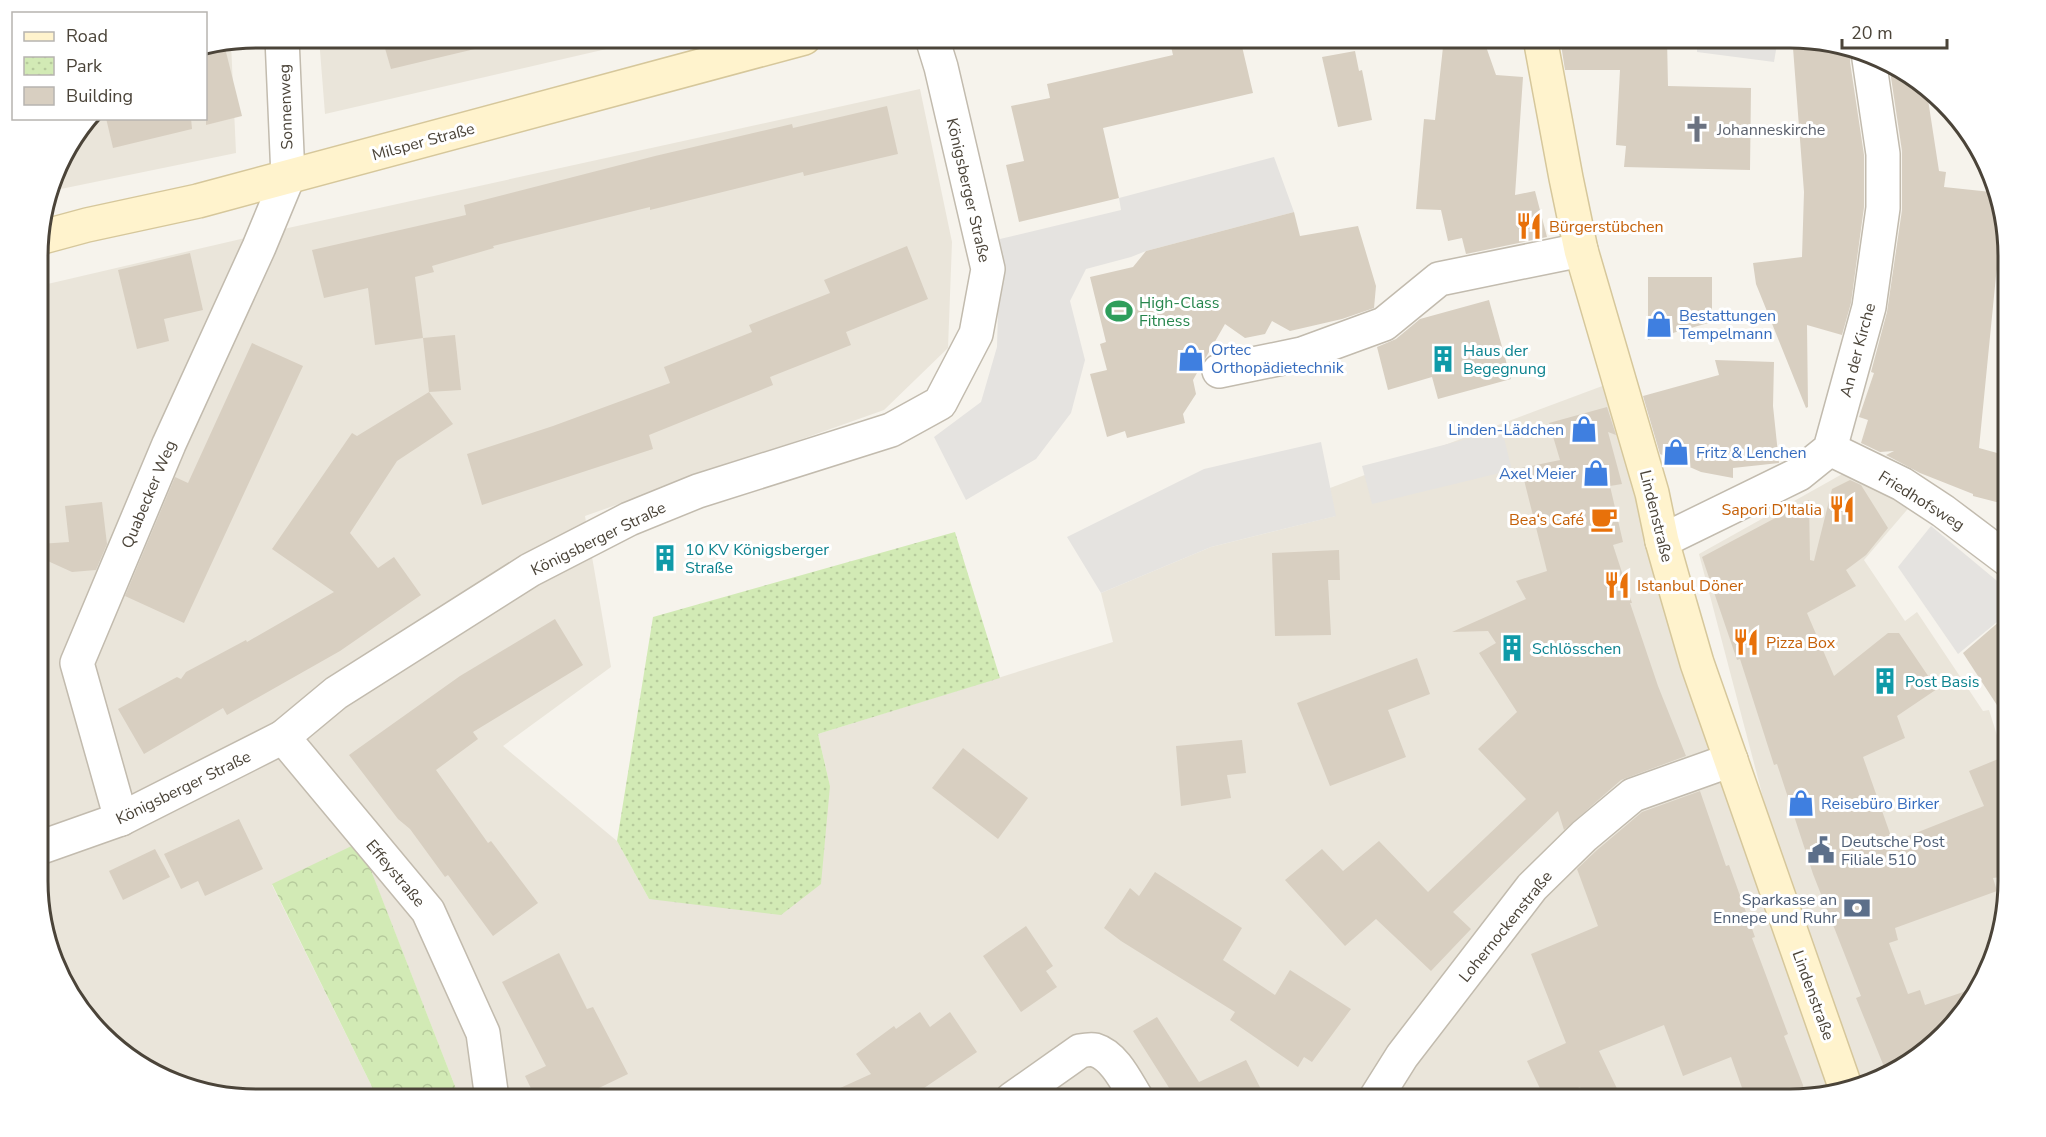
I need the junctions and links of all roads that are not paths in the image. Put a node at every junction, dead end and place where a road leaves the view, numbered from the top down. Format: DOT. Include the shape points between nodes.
graph roads {
  1 [pos="282,48"];
  2 [pos="767,48"];
  3 [pos="935,48"];
  4 [pos="1542,48"];
  5 [pos="1870,64"];
  6 [pos="288,177"];
  7 [pos="50,235"];
  8 [pos="1581,250"];
  9 [pos="1219,371"];
  10 [pos="1830,449"];
  11 [pos="1662,541"];
  12 [pos="1998,553"];
  13 [pos="283,737"];
  14 [pos="1731,760"];
  15 [pos="121,819"];
  16 [pos="48,846"];
  17 [pos="1843,1082"];
  18 [pos="491,1089"];
  19 [pos="1026,1089"];
  20 [pos="1131,1089"];
  21 [pos="1381,1089"];
  1 -- 6 [label="street, Sonnenweg"];
  2 -- 6 [label="street, Milsper Straße"];
  3 -- 13 [label="street, Königsberger Straße" via="988,269 976,334 940,403 891,430 698,492 629,519 531,570 336,693"];
  4 -- 8 [label="street, Lindenstraße"];
  5 -- 10 [label="street, An der Kirche" via="1883,153 1883,208 1869,307"];
  6 -- 7 [label="street, Milsper Straße"];
  6 -- 15 [label="street, Quabecker Weg" via="76,663"];
  8 -- 9 [label="street" via="1439,279 1384,324 1302,354"];
  8 -- 11 [label="street, Lindenstraße" via="1652,493"];
  10 -- 11 [label="street" via="1799,474"];
  10 -- 12 [label="street, Friedhofsweg" via="1902,484"];
  11 -- 14 [label="street, Lindenstraße" via="1697,663"];
  13 -- 15 [label="street, Königsberger Straße"];
  13 -- 18 [label="street, Effeystraße" via="428,911 483,1033"];
  14 -- 17 [label="street, Lindenstraße"];
  14 -- 21 [label="street, Lohernockenstraße" via="1633,795 1584,836 1532,887 1402,1056"];
  15 -- 16 [label="street, Königsberger Straße"];
  19 -- 20 [label="street" via="1080,1051 1094,1050 1118,1068"];
}
